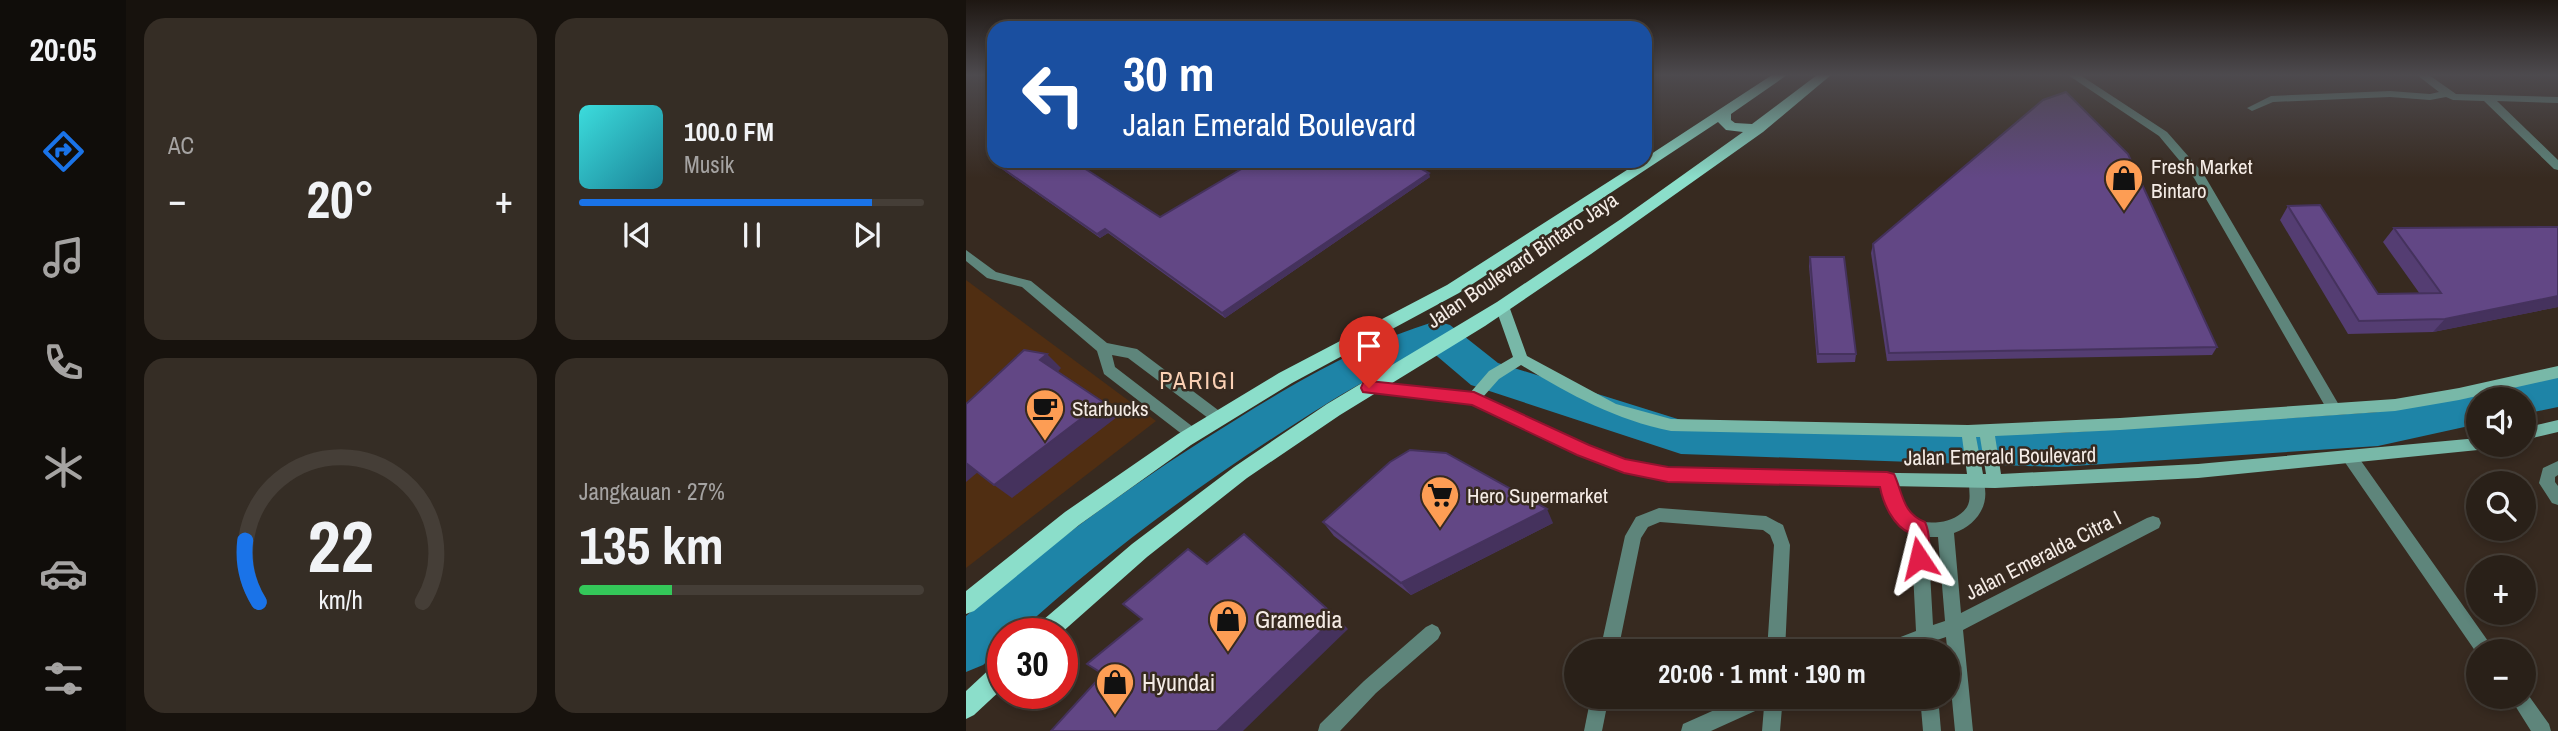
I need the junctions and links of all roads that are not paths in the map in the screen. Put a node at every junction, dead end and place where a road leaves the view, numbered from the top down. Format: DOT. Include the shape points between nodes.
graph roads {
  1 [pos="1728,109"];
  2 [pos="1783,109"];
  3 [pos="2125,109"];
  4 [pos="2498,109"];
  5 [pos="1724,112"];
  6 [pos="1758,129"];
  7 [pos="1692,133"];
  8 [pos="1720,154"];
  9 [pos="1652,159"];
  10 [pos="2558,166"];
  11 [pos="1638,168"];
  12 [pos="966,254"];
  13 [pos="1502,306"];
  14 [pos="1103,348"];
  15 [pos="1515,361"];
  16 [pos="2558,372"];
  17 [pos="1369,388"];
  18 [pos="1476,395"];
  19 [pos="2334,409"];
  20 [pos="1217,417"];
  21 [pos="2558,426"];
  22 [pos="2536,431"];
  23 [pos="1192,434"];
  24 [pos="1987,436"];
  25 [pos="1969,437"];
  26 [pos="2466,445"];
  27 [pos="2349,456"];
  28 [pos="2558,468"];
  29 [pos="1975,476"];
  30 [pos="1994,477"];
  31 [pos="1887,479"];
  32 [pos="2558,498"];
  33 [pos="2153,523"];
  34 [pos="1919,528"];
  35 [pos="1945,529"];
  36 [pos="966,604"];
  37 [pos="1061,618"];
  38 [pos="1953,626"];
  39 [pos="1432,633"];
  40 [pos="1612,639"];
  41 [pos="1777,639"];
  42 [pos="1925,639"];
  43 [pos="1933,639"];
  44 [pos="2478,639"];
  45 [pos="987,687"];
  46 [pos="966,707"];
  47 [pos="1597,709"];
  48 [pos="1739,709"];
  49 [pos="1773,709"];
  50 [pos="1930,709"];
  51 [pos="2527,709"];
  52 [pos="1327,731"];
  53 [pos="1593,731"];
  54 [pos="1690,731"];
  55 [pos="1772,731"];
  56 [pos="1932,731"];
  57 [pos="1964,731"];
  58 [pos="2542,731"];
  1 -- 5 [label="main road, Jalan Boulevard Bintaro Jaya"];
  2 -- 6 [label="main road, Jalan Boulevard Bintaro Jaya"];
  3 -- 19 [label="street" via="2163,134 2199,177"];
  4 -- 10 [label="street"];
  5 -- 6 [label="main road" via="1724,121 1731,127"];
  5 -- 7 [label="main road, Jalan Boulevard Bintaro Jaya"];
  6 -- 8 [label="main road, Jalan Boulevard Bintaro Jaya"];
  7 -- 8 [label="main road" via="1716,139"];
  7 -- 9 [label="main road, Jalan Boulevard Bintaro Jaya"];
  8 -- 13 [label="main road, Jalan Boulevard Bintaro Jaya"];
  11 -- 20 [label="main road, Jalan Boulevard Bintaro Jaya" via="1452,289"];
  12 -- 14 [label="street" via="992,275 1026,284"];
  13 -- 15 [label="main road"];
  13 -- 17 [label="main road, Jalan Boulevard Bintaro Jaya"];
  14 -- 20 [label="street" via="1132,353"];
  14 -- 23 [label="street" via="1109,370"];
  15 -- 18 [label="main road" via="1497,371"];
  15 -- 25 [label="main road, Jalan Emerald Boulevard" via="1598,404 1652,422"];
  16 -- 19 [label="main road, Jalan Emerald Boulevard" via="2408,403"];
  17 -- 18 [label="main road, Jalan Emerald Boulevard"];
  17 -- 37 [label="main road, Jalan Boulevard Bintaro Jaya" via="1192,508"];
  18 -- 31 [label="main road, Jalan Emerald Boulevard" via="1583,450 1624,466 1668,475"];
  19 -- 24 [label="main road, Jalan Emerald Boulevard"];
  20 -- 23 [label="main road, Jalan Boulevard Bintaro Jaya"];
  21 -- 22 [label="main road"];
  23 -- 36 [label="main road, Jalan Boulevard Bintaro Jaya"];
  24 -- 25 [label="main road, Jalan Emerald Boulevard"];
  24 -- 30 [label="main road"];
  25 -- 29 [label="main road"];
  26 -- 27 [label="main road, Jalan Emerald Boulevard"];
  27 -- 30 [label="main road, Jalan Emerald Boulevard" via="2198,471"];
  27 -- 44 [label="street"];
  28 -- 32 [label="street" via="2548,473 2547,483"];
  29 -- 30 [label="main road, Jalan Emerald Boulevard"];
  29 -- 31 [label="main road, Jalan Emerald Boulevard"];
  29 -- 35 [label="street" via="1975,509 1964,521"];
  31 -- 34 [label="street" via="1899,512"];
  33 -- 38 [label="street, Jalan Emeralda Citra I"];
  34 -- 35 [label="street"];
  34 -- 42 [label="street"];
  35 -- 38 [label="street, Jalan Emeralda Citra I"];
  38 -- 43 [label="street"];
  38 -- 57 [label="street, Jalan Emeralda Citra I"];
  39 -- 52 [label="street"];
  40 -- 41 [label="street" via="1633,536 1642,522 1659,515 1766,523 1777,530 1783,545"];
  45 -- 46 [label="main road"];
  47 -- 53 [label="street"];
  48 -- 54 [label="street"];
  49 -- 55 [label="street"];
  50 -- 56 [label="street"];
  51 -- 58 [label="street"];
}
